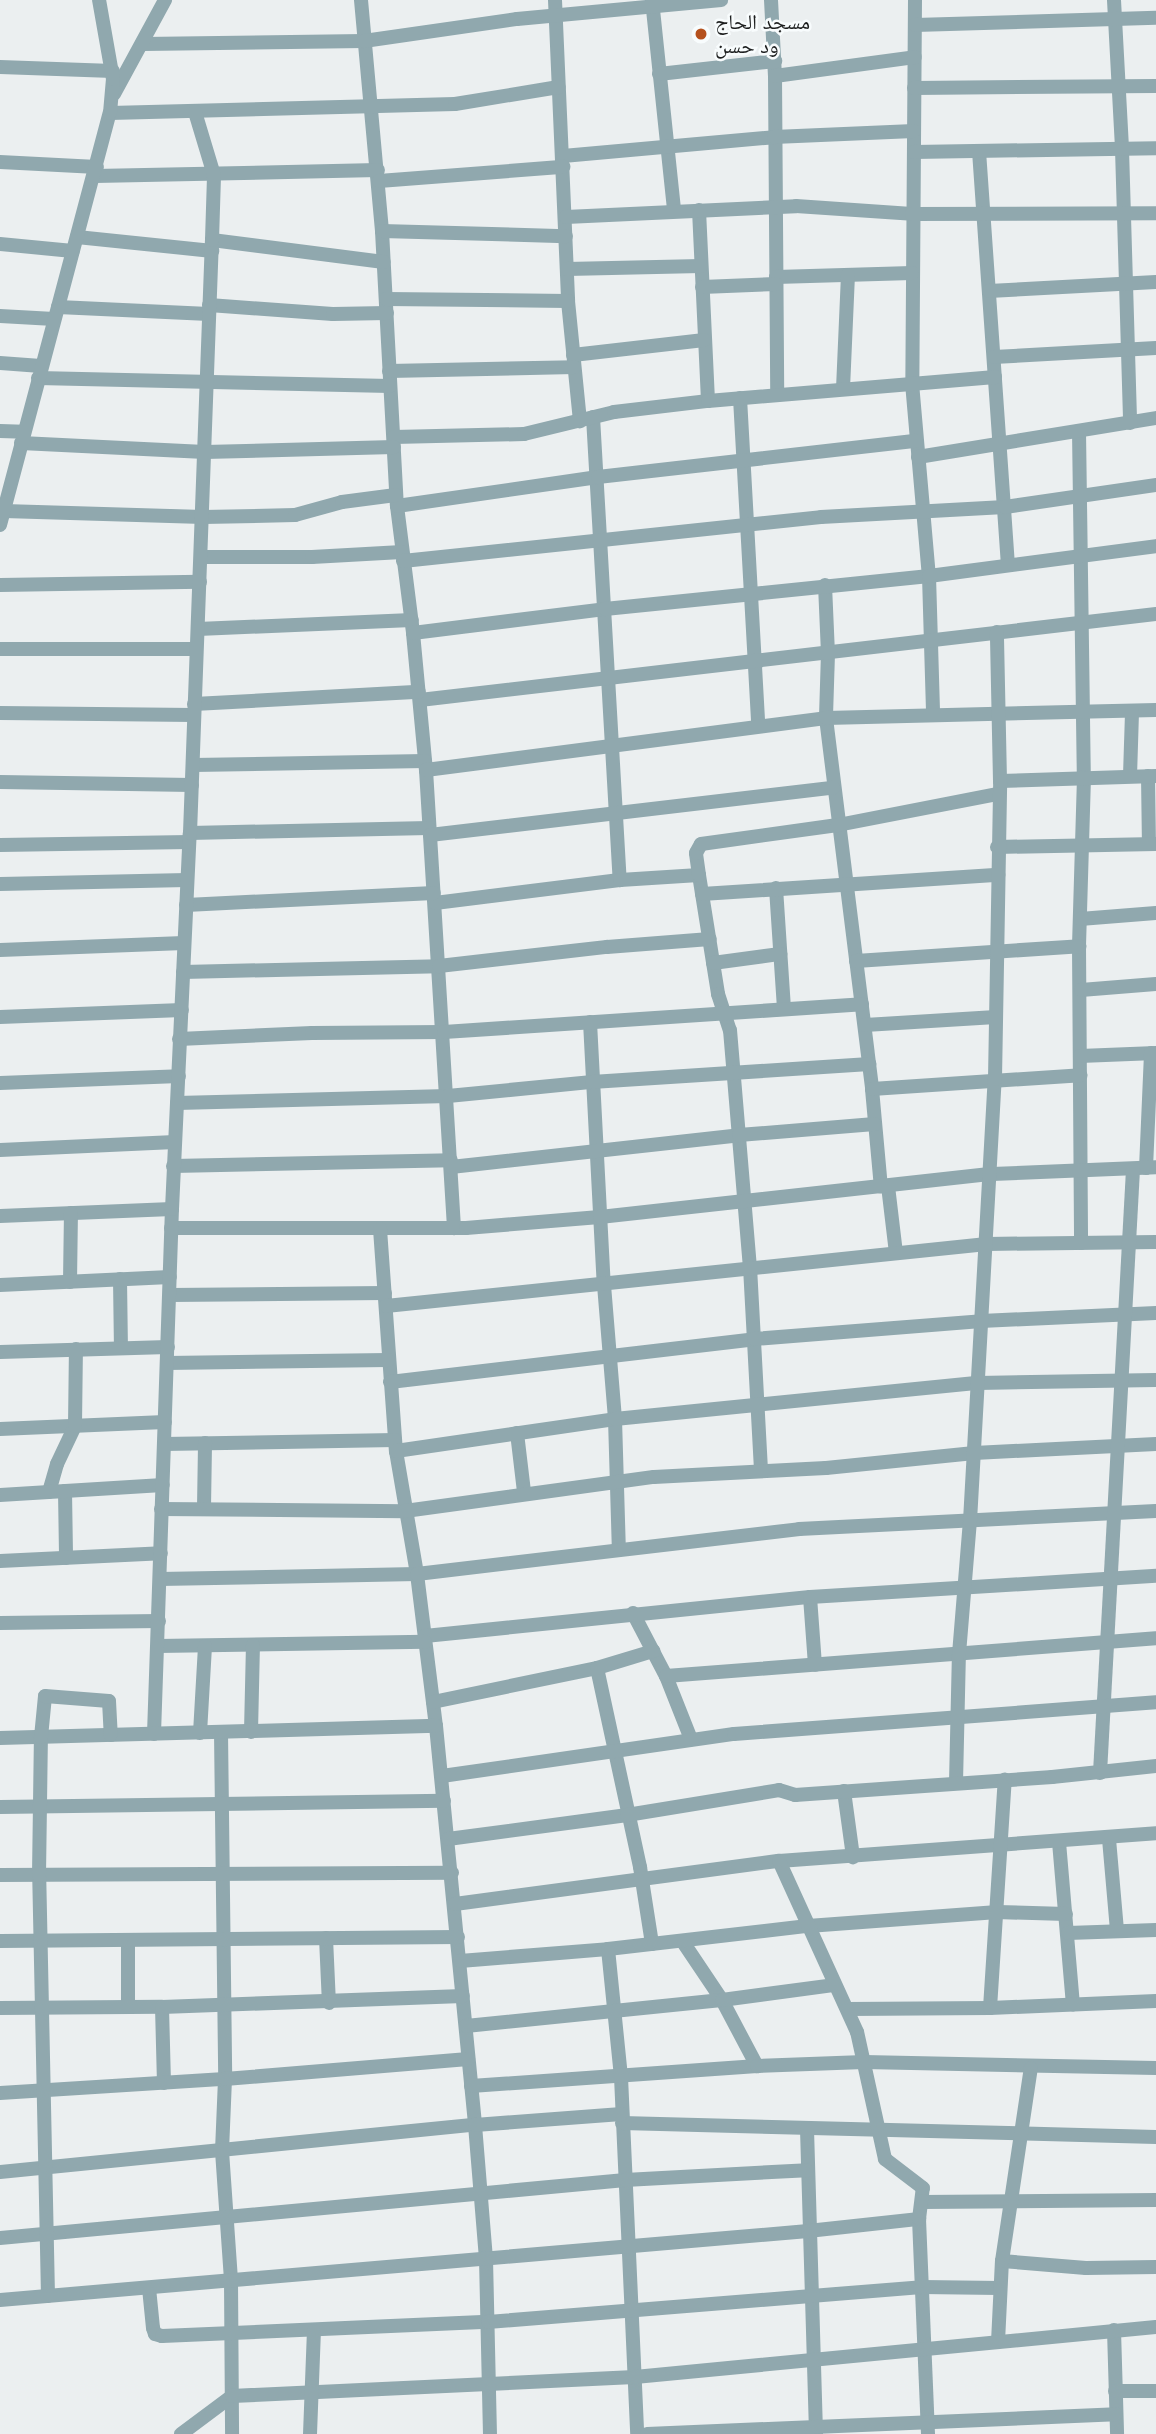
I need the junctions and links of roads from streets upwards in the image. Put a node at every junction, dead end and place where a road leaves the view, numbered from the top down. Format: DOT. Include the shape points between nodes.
graph roads {
  1 [pos="99,0"];
  2 [pos="165,0"];
  3 [pos="362,0"];
  4 [pos="721,0"];
  5 [pos="771,0"];
  6 [pos="915,0"];
  7 [pos="1114,0"];
  8 [pos="652,3"];
  9 [pos="556,8"];
  10 [pos="1156,18"];
  11 [pos="1115,19"];
  12 [pos="915,25"];
  13 [pos="364,41"];
  14 [pos="143,44"];
  15 [pos="915,57"];
  16 [pos="0,67"];
  17 [pos="775,69"];
  18 [pos="113,71"];
  19 [pos="659,74"];
  20 [pos="1117,86"];
  21 [pos="1156,86"];
  22 [pos="559,87"];
  23 [pos="914,88"];
  24 [pos="113,94"];
  25 [pos="371,106"];
  26 [pos="195,112"];
  27 [pos="110,113"];
  28 [pos="914,131"];
  29 [pos="775,137"];
  30 [pos="666,145"];
  31 [pos="1156,148"];
  32 [pos="1122,149"];
  33 [pos="979,151"];
  34 [pos="914,152"];
  35 [pos="563,161"];
  36 [pos="0,162"];
  37 [pos="96,171"];
  38 [pos="214,175"];
  39 [pos="379,176"];
  40 [pos="774,206"];
  41 [pos="699,210"];
  42 [pos="674,211"];
  43 [pos="1122,212"];
  44 [pos="983,213"];
  45 [pos="1156,213"];
  46 [pos="912,214"];
  47 [pos="566,217"];
  48 [pos="383,231"];
  49 [pos="566,236"];
  50 [pos="0,244"];
  51 [pos="75,244"];
  52 [pos="212,245"];
  53 [pos="384,262"];
  54 [pos="701,265"];
  55 [pos="567,269"];
  56 [pos="912,273"];
  57 [pos="848,275"];
  58 [pos="776,280"];
  59 [pos="1125,282"];
  60 [pos="1156,282"];
  61 [pos="702,287"];
  62 [pos="989,291"];
  63 [pos="568,301"];
  64 [pos="386,306"];
  65 [pos="209,309"];
  66 [pos="56,313"];
  67 [pos="0,316"];
  68 [pos="704,340"];
  69 [pos="1156,348"];
  70 [pos="1128,350"];
  71 [pos="994,357"];
  72 [pos="573,361"];
  73 [pos="0,363"];
  74 [pos="389,371"];
  75 [pos="40,372"];
  76 [pos="995,377"];
  77 [pos="207,381"];
  78 [pos="912,383"];
  79 [pos="390,386"];
  80 [pos="843,389"];
  81 [pos="778,395"];
  82 [pos="740,398"];
  83 [pos="708,401"];
  84 [pos="1156,418"];
  85 [pos="586,419"];
  86 [pos="1130,423"];
  87 [pos="0,431"];
  88 [pos="1079,432"];
  89 [pos="22,437"];
  90 [pos="916,441"];
  91 [pos="394,442"];
  92 [pos="999,445"];
  93 [pos="205,452"];
  94 [pos="918,457"];
  95 [pos="743,460"];
  96 [pos="598,477"];
  97 [pos="1156,485"];
  98 [pos="1082,496"];
  99 [pos="396,501"];
  100 [pos="1005,507"];
  101 [pos="3,508"];
  102 [pos="925,513"];
  103 [pos="203,517"];
  104 [pos="748,523"];
  105 [pos="602,540"];
  106 [pos="1156,546"];
  107 [pos="402,556"];
  108 [pos="201,557"];
  109 [pos="1082,557"];
  110 [pos="1008,565"];
  111 [pos="929,576"];
  112 [pos="200,582"];
  113 [pos="0,585"];
  114 [pos="825,585"];
  115 [pos="751,593"];
  116 [pos="605,609"];
  117 [pos="1156,614"];
  118 [pos="1082,622"];
  119 [pos="412,626"];
  120 [pos="198,629"];
  121 [pos="997,632"];
  122 [pos="932,638"];
  123 [pos="0,649"];
  124 [pos="196,649"];
  125 [pos="828,653"];
  126 [pos="754,662"];
  127 [pos="609,678"];
  128 [pos="419,696"];
  129 [pos="194,710"];
  130 [pos="1156,710"];
  131 [pos="1132,711"];
  132 [pos="999,712"];
  133 [pos="0,713"];
  134 [pos="933,713"];
  135 [pos="1082,714"];
  136 [pos="826,718"];
  137 [pos="758,725"];
  138 [pos="613,746"];
  139 [pos="193,765"];
  140 [pos="426,765"];
  141 [pos="1130,776"];
  142 [pos="1152,776"];
  143 [pos="1084,777"];
  144 [pos="0,782"];
  145 [pos="192,785"];
  146 [pos="999,787"];
  147 [pos="833,788"];
  148 [pos="617,812"];
  149 [pos="838,825"];
  150 [pos="430,832"];
  151 [pos="190,838"];
  152 [pos="1083,844"];
  153 [pos="1153,844"];
  154 [pos="0,845"];
  155 [pos="997,847"];
  156 [pos="699,874"];
  157 [pos="998,875"];
  158 [pos="187,880"];
  159 [pos="620,880"];
  160 [pos="847,883"];
  161 [pos="0,884"];
  162 [pos="776,888"];
  163 [pos="702,894"];
  164 [pos="434,898"];
  165 [pos="187,905"];
  166 [pos="1156,913"];
  167 [pos="1080,919"];
  168 [pos="710,939"];
  169 [pos="184,943"];
  170 [pos="1079,946"];
  171 [pos="0,950"];
  172 [pos="997,951"];
  173 [pos="780,954"];
  174 [pos="856,961"];
  175 [pos="713,963"];
  176 [pos="439,966"];
  177 [pos="183,972"];
  178 [pos="1156,984"];
  179 [pos="1081,990"];
  180 [pos="862,1004"];
  181 [pos="784,1008"];
  182 [pos="181,1010"];
  183 [pos="726,1011"];
  184 [pos="0,1017"];
  185 [pos="996,1017"];
  186 [pos="590,1022"];
  187 [pos="865,1025"];
  188 [pos="444,1032"];
  189 [pos="179,1039"];
  190 [pos="1154,1053"];
  191 [pos="1080,1056"];
  192 [pos="869,1063"];
  193 [pos="734,1074"];
  194 [pos="1081,1075"];
  195 [pos="179,1076"];
  196 [pos="995,1080"];
  197 [pos="592,1082"];
  198 [pos="0,1083"];
  199 [pos="872,1089"];
  200 [pos="448,1096"];
  201 [pos="177,1103"];
  202 [pos="875,1124"];
  203 [pos="739,1135"];
  204 [pos="174,1142"];
  205 [pos="0,1150"];
  206 [pos="597,1152"];
  207 [pos="451,1164"];
  208 [pos="173,1166"];
  209 [pos="1145,1168"];
  210 [pos="1080,1169"];
  211 [pos="992,1174"];
  212 [pos="884,1187"];
  213 [pos="744,1201"];
  214 [pos="172,1209"];
  215 [pos="71,1213"];
  216 [pos="0,1216"];
  217 [pos="600,1217"];
  218 [pos="171,1228"];
  219 [pos="454,1228"];
  220 [pos="380,1229"];
  221 [pos="1130,1242"];
  222 [pos="1156,1242"];
  223 [pos="1081,1243"];
  224 [pos="987,1244"];
  225 [pos="896,1253"];
  226 [pos="750,1268"];
  227 [pos="170,1277"];
  228 [pos="120,1279"];
  229 [pos="69,1282"];
  230 [pos="0,1285"];
  231 [pos="604,1285"];
  232 [pos="170,1295"];
  233 [pos="386,1299"];
  234 [pos="1156,1312"];
  235 [pos="1125,1315"];
  236 [pos="981,1321"];
  237 [pos="754,1339"];
  238 [pos="168,1347"];
  239 [pos="121,1348"];
  240 [pos="76,1349"];
  241 [pos="0,1352"];
  242 [pos="610,1356"];
  243 [pos="388,1360"];
  244 [pos="167,1363"];
  245 [pos="1156,1380"];
  246 [pos="390,1382"];
  247 [pos="1121,1382"];
  248 [pos="978,1383"];
  249 [pos="758,1404"];
  250 [pos="615,1419"];
  251 [pos="165,1422"];
  252 [pos="75,1426"];
  253 [pos="0,1429"];
  254 [pos="517,1433"];
  255 [pos="205,1443"];
  256 [pos="164,1444"];
  257 [pos="1156,1444"];
  258 [pos="395,1445"];
  259 [pos="1117,1447"];
  260 [pos="974,1453"];
  261 [pos="761,1471"];
  262 [pos="617,1481"];
  263 [pos="163,1485"];
  264 [pos="65,1491"];
  265 [pos="49,1492"];
  266 [pos="524,1493"];
  267 [pos="0,1495"];
  268 [pos="204,1508"];
  269 [pos="161,1509"];
  270 [pos="405,1511"];
  271 [pos="1156,1511"];
  272 [pos="1112,1513"];
  273 [pos="970,1521"];
  274 [pos="619,1550"];
  275 [pos="161,1553"];
  276 [pos="66,1558"];
  277 [pos="0,1561"];
  278 [pos="417,1574"];
  279 [pos="1156,1576"];
  280 [pos="1108,1578"];
  281 [pos="160,1579"];
  282 [pos="964,1588"];
  283 [pos="810,1597"];
  284 [pos="633,1613"];
  285 [pos="159,1621"];
  286 [pos="0,1623"];
  287 [pos="1156,1638"];
  288 [pos="425,1639"];
  289 [pos="1105,1643"];
  290 [pos="253,1645"];
  291 [pos="158,1646"];
  292 [pos="205,1646"];
  293 [pos="653,1651"];
  294 [pos="959,1654"];
  295 [pos="815,1665"];
  296 [pos="597,1668"];
  297 [pos="666,1676"];
  298 [pos="433,1702"];
  299 [pos="1156,1702"];
  300 [pos="1101,1708"];
  301 [pos="956,1718"];
  302 [pos="436,1726"];
  303 [pos="221,1732"];
  304 [pos="251,1732"];
  305 [pos="200,1733"];
  306 [pos="154,1734"];
  307 [pos="111,1735"];
  308 [pos="41,1737"];
  309 [pos="0,1738"];
  310 [pos="691,1739"];
  311 [pos="614,1750"];
  312 [pos="1156,1766"];
  313 [pos="1100,1773"];
  314 [pos="442,1776"];
  315 [pos="1005,1779"];
  316 [pos="956,1783"];
  317 [pos="844,1791"];
  318 [pos="444,1801"];
  319 [pos="221,1805"];
  320 [pos="0,1807"];
  321 [pos="39,1807"];
  322 [pos="627,1815"];
  323 [pos="1156,1833"];
  324 [pos="448,1839"];
  325 [pos="1109,1839"];
  326 [pos="1059,1842"];
  327 [pos="1002,1845"];
  328 [pos="853,1857"];
  329 [pos="779,1861"];
  330 [pos="222,1873"];
  331 [pos="452,1873"];
  332 [pos="0,1875"];
  333 [pos="39,1875"];
  334 [pos="642,1878"];
  335 [pos="455,1904"];
  336 [pos="997,1912"];
  337 [pos="1066,1914"];
  338 [pos="808,1926"];
  339 [pos="1156,1930"];
  340 [pos="1117,1931"];
  341 [pos="1068,1933"];
  342 [pos="458,1937"];
  343 [pos="326,1938"];
  344 [pos="222,1939"];
  345 [pos="128,1940"];
  346 [pos="0,1941"];
  347 [pos="42,1941"];
  348 [pos="683,1942"];
  349 [pos="652,1944"];
  350 [pos="608,1950"];
  351 [pos="460,1961"];
  352 [pos="835,1985"];
  353 [pos="463,1996"];
  354 [pos="722,2000"];
  355 [pos="1156,2001"];
  356 [pos="329,2003"];
  357 [pos="1073,2004"];
  358 [pos="223,2005"];
  359 [pos="43,2006"];
  360 [pos="128,2007"];
  361 [pos="162,2007"];
  362 [pos="0,2008"];
  363 [pos="990,2008"];
  364 [pos="848,2010"];
  365 [pos="615,2011"];
  366 [pos="466,2026"];
  367 [pos="468,2059"];
  368 [pos="864,2062"];
  369 [pos="757,2066"];
  370 [pos="1031,2068"];
  371 [pos="1156,2068"];
  372 [pos="621,2077"];
  373 [pos="225,2079"];
  374 [pos="164,2083"];
  375 [pos="471,2086"];
  376 [pos="44,2091"];
  377 [pos="0,2093"];
  378 [pos="622,2119"];
  379 [pos="475,2125"];
  380 [pos="807,2129"];
  381 [pos="876,2131"];
  382 [pos="1021,2135"];
  383 [pos="1156,2137"];
  384 [pos="222,2151"];
  385 [pos="44,2169"];
  386 [pos="807,2170"];
  387 [pos="0,2172"];
  388 [pos="625,2180"];
  389 [pos="481,2194"];
  390 [pos="1156,2200"];
  391 [pos="922,2202"];
  392 [pos="1009,2203"];
  393 [pos="225,2218"];
  394 [pos="919,2218"];
  395 [pos="808,2231"];
  396 [pos="49,2235"];
  397 [pos="0,2238"];
  398 [pos="630,2246"];
  399 [pos="486,2259"];
  400 [pos="1002,2261"];
  401 [pos="1156,2267"];
  402 [pos="230,2281"];
  403 [pos="922,2287"];
  404 [pos="149,2288"];
  405 [pos="999,2288"];
  406 [pos="811,2294"];
  407 [pos="48,2296"];
  408 [pos="0,2300"];
  409 [pos="631,2309"];
  410 [pos="488,2322"];
  411 [pos="1156,2327"];
  412 [pos="1114,2330"];
  413 [pos="314,2331"];
  414 [pos="232,2335"];
  415 [pos="999,2342"];
  416 [pos="925,2349"];
  417 [pos="814,2360"];
  418 [pos="635,2376"];
  419 [pos="491,2384"];
  420 [pos="1115,2391"];
  421 [pos="1156,2391"];
  422 [pos="311,2394"];
  423 [pos="232,2396"];
  424 [pos="1116,2414"];
  425 [pos="928,2428"];
  426 [pos="816,2431"];
  427 [pos="181,2434"];
  428 [pos="232,2434"];
  429 [pos="310,2434"];
  430 [pos="490,2434"];
  431 [pos="637,2434"];
  432 [pos="647,2434"];
  433 [pos="1117,2434"];
  1 -- 18 [label="street"];
  2 -- 14 [label="street"];
  3 -- 13 [label="street"];
  4 -- 8 [label="street"];
  5 -- 17 [label="street"];
  6 -- 12 [label="street"];
  7 -- 11 [label="street"];
  8 -- 9 [label="street"];
  8 -- 19 [label="street"];
  9 -- 13 [label="street"];
  9 -- 22 [label="street"];
  10 -- 11 [label="street"];
  11 -- 12 [label="street"];
  11 -- 20 [label="street"];
  12 -- 15 [label="street"];
  13 -- 14 [label="street"];
  13 -- 25 [label="street"];
  14 -- 24 [label="street"];
  15 -- 17 [label="street"];
  15 -- 23 [label="street"];
  16 -- 18 [label="street"];
  17 -- 19 [label="street"];
  17 -- 29 [label="street"];
  18 -- 24 [label="street"];
  19 -- 30 [label="street"];
  20 -- 21 [label="street"];
  20 -- 23 [label="street"];
  20 -- 32 [label="street"];
  22 -- 25 [label="street" via="472,102"];
  22 -- 35 [label="street"];
  23 -- 28 [label="street"];
  24 -- 27 [label="street"];
  25 -- 26 [label="street"];
  25 -- 39 [label="street"];
  26 -- 27 [label="street"];
  26 -- 38 [label="street"];
  27 -- 37 [label="street"];
  28 -- 29 [label="street"];
  28 -- 34 [label="street"];
  29 -- 30 [label="street"];
  29 -- 40 [label="street"];
  30 -- 35 [label="street"];
  30 -- 42 [label="street"];
  31 -- 32 [label="street"];
  32 -- 33 [label="street"];
  32 -- 43 [label="street"];
  33 -- 34 [label="street"];
  33 -- 44 [label="street"];
  34 -- 46 [label="street"];
  35 -- 39 [label="street"];
  35 -- 47 [label="street"];
  36 -- 37 [label="street"];
  37 -- 38 [label="street"];
  37 -- 51 [label="street"];
  38 -- 39 [label="street"];
  38 -- 52 [label="street"];
  39 -- 48 [label="street"];
  40 -- 41 [label="street"];
  40 -- 46 [label="street"];
  40 -- 58 [label="street"];
  41 -- 42 [label="street"];
  41 -- 54 [label="street"];
  42 -- 47 [label="street"];
  43 -- 44 [label="street"];
  43 -- 45 [label="street"];
  43 -- 59 [label="street"];
  44 -- 46 [label="street"];
  44 -- 62 [label="street"];
  46 -- 56 [label="street"];
  47 -- 49 [label="street"];
  48 -- 49 [label="street"];
  48 -- 53 [label="street"];
  49 -- 55 [label="street"];
  50 -- 51 [label="street"];
  51 -- 52 [label="street"];
  51 -- 66 [label="street"];
  52 -- 53 [label="street"];
  52 -- 65 [label="street"];
  53 -- 64 [label="street"];
  54 -- 55 [label="street"];
  54 -- 61 [label="street"];
  55 -- 63 [label="street"];
  56 -- 57 [label="street"];
  56 -- 78 [label="street"];
  57 -- 58 [label="street"];
  57 -- 80 [label="street"];
  58 -- 61 [label="street"];
  58 -- 81 [label="street"];
  59 -- 60 [label="street"];
  59 -- 62 [label="street"];
  59 -- 70 [label="street"];
  61 -- 68 [label="street"];
  62 -- 71 [label="street"];
  63 -- 64 [label="street"];
  63 -- 72 [label="street"];
  64 -- 65 [label="street" via="333,314"];
  64 -- 74 [label="street"];
  65 -- 66 [label="street"];
  65 -- 77 [label="street"];
  66 -- 67 [label="street"];
  66 -- 75 [label="street"];
  68 -- 72 [label="street"];
  68 -- 83 [label="street"];
  69 -- 70 [label="street"];
  70 -- 71 [label="street"];
  70 -- 86 [label="street"];
  71 -- 76 [label="street"];
  72 -- 74 [label="street"];
  72 -- 85 [label="street"];
  73 -- 75 [label="street"];
  74 -- 79 [label="street"];
  75 -- 77 [label="street"];
  75 -- 89 [label="street"];
  76 -- 78 [label="street"];
  76 -- 92 [label="street"];
  77 -- 79 [label="street"];
  77 -- 93 [label="street"];
  78 -- 80 [label="street"];
  78 -- 90 [label="street"];
  79 -- 91 [label="street"];
  80 -- 81 [label="street"];
  81 -- 82 [label="street"];
  82 -- 83 [label="street"];
  82 -- 95 [label="street"];
  83 -- 85 [label="street"];
  84 -- 86 [label="street"];
  85 -- 91 [label="street" via="524,434"];
  85 -- 96 [label="street"];
  86 -- 88 [label="street"];
  87 -- 89 [label="street"];
  88 -- 92 [label="street"];
  88 -- 98 [label="street"];
  89 -- 93 [label="street"];
  89 -- 101 [label="street"];
  90 -- 94 [label="street"];
  90 -- 95 [label="street"];
  91 -- 93 [label="street"];
  91 -- 99 [label="street"];
  92 -- 94 [label="street"];
  92 -- 100 [label="street"];
  93 -- 103 [label="street"];
  94 -- 102 [label="street"];
  95 -- 96 [label="street"];
  95 -- 104 [label="street"];
  96 -- 99 [label="street"];
  96 -- 105 [label="street"];
  97 -- 98 [label="street"];
  98 -- 100 [label="street"];
  98 -- 109 [label="street"];
  99 -- 103 [label="street" via="342,502 295,516"];
  99 -- 107 [label="street"];
  100 -- 102 [label="street"];
  100 -- 110 [label="street"];
  101 -- 103 [label="street"];
  102 -- 104 [label="street"];
  102 -- 111 [label="street"];
  103 -- 108 [label="street"];
  104 -- 105 [label="street"];
  104 -- 115 [label="street"];
  105 -- 107 [label="street"];
  105 -- 116 [label="street"];
  106 -- 109 [label="street"];
  107 -- 108 [label="street"];
  107 -- 119 [label="street"];
  108 -- 112 [label="street"];
  109 -- 110 [label="street"];
  109 -- 118 [label="street"];
  110 -- 111 [label="street"];
  111 -- 114 [label="street"];
  111 -- 122 [label="street"];
  112 -- 113 [label="street"];
  112 -- 120 [label="street"];
  114 -- 115 [label="street"];
  114 -- 125 [label="street"];
  115 -- 116 [label="street"];
  115 -- 126 [label="street"];
  116 -- 119 [label="street"];
  116 -- 127 [label="street"];
  117 -- 118 [label="street"];
  118 -- 121 [label="street"];
  118 -- 135 [label="street"];
  119 -- 120 [label="street"];
  119 -- 128 [label="street"];
  120 -- 124 [label="street"];
  121 -- 122 [label="street"];
  121 -- 132 [label="street"];
  122 -- 125 [label="street"];
  122 -- 134 [label="street"];
  123 -- 124 [label="street"];
  124 -- 129 [label="street"];
  125 -- 126 [label="street"];
  125 -- 136 [label="street"];
  126 -- 127 [label="street"];
  126 -- 137 [label="street"];
  127 -- 128 [label="street"];
  127 -- 138 [label="street"];
  128 -- 129 [label="street"];
  128 -- 140 [label="street"];
  129 -- 133 [label="street"];
  129 -- 139 [label="street"];
  130 -- 131 [label="street"];
  131 -- 135 [label="street"];
  131 -- 141 [label="street"];
  132 -- 134 [label="street"];
  132 -- 135 [label="street"];
  132 -- 146 [label="street"];
  134 -- 136 [label="street"];
  135 -- 143 [label="street"];
  136 -- 137 [label="street"];
  136 -- 147 [label="street"];
  137 -- 138 [label="street"];
  138 -- 140 [label="street"];
  138 -- 148 [label="street"];
  139 -- 140 [label="street"];
  139 -- 145 [label="street"];
  140 -- 150 [label="street"];
  141 -- 142 [label="street"];
  141 -- 143 [label="street"];
  142 -- 153 [label="street"];
  143 -- 146 [label="street"];
  143 -- 152 [label="street"];
  144 -- 145 [label="street"];
  145 -- 151 [label="street"];
  146 -- 149 [label="street"];
  146 -- 155 [label="street"];
  147 -- 148 [label="street"];
  147 -- 149 [label="street"];
  148 -- 150 [label="street"];
  148 -- 159 [label="street"];
  149 -- 156 [label="street" via="701,844 696,853"];
  149 -- 160 [label="street"];
  150 -- 151 [label="street"];
  150 -- 164 [label="street"];
  151 -- 154 [label="street"];
  151 -- 158 [label="street"];
  152 -- 153 [label="street"];
  152 -- 155 [label="street"];
  152 -- 167 [label="street"];
  155 -- 157 [label="street"];
  156 -- 159 [label="street"];
  156 -- 163 [label="street"];
  157 -- 160 [label="street"];
  157 -- 172 [label="street"];
  158 -- 161 [label="street"];
  158 -- 165 [label="street"];
  159 -- 164 [label="street"];
  160 -- 162 [label="street"];
  160 -- 174 [label="street"];
  162 -- 163 [label="street"];
  162 -- 173 [label="street"];
  163 -- 168 [label="street"];
  164 -- 165 [label="street"];
  164 -- 176 [label="street"];
  165 -- 169 [label="street"];
  166 -- 167 [label="street"];
  167 -- 170 [label="street"];
  168 -- 175 [label="street"];
  168 -- 176 [label="street"];
  169 -- 171 [label="street"];
  169 -- 177 [label="street"];
  170 -- 172 [label="street"];
  170 -- 179 [label="street"];
  172 -- 174 [label="street"];
  172 -- 185 [label="street"];
  173 -- 175 [label="street"];
  173 -- 181 [label="street"];
  174 -- 180 [label="street"];
  175 -- 183 [label="street"];
  176 -- 177 [label="street"];
  176 -- 188 [label="street"];
  177 -- 182 [label="street"];
  178 -- 179 [label="street"];
  179 -- 191 [label="street"];
  180 -- 181 [label="street"];
  180 -- 187 [label="street"];
  181 -- 183 [label="street"];
  182 -- 184 [label="street"];
  182 -- 189 [label="street"];
  183 -- 186 [label="street"];
  183 -- 193 [label="street"];
  185 -- 187 [label="street"];
  185 -- 196 [label="street"];
  186 -- 188 [label="street"];
  186 -- 197 [label="street"];
  187 -- 192 [label="street"];
  188 -- 189 [label="street"];
  188 -- 200 [label="street"];
  189 -- 195 [label="street"];
  190 -- 191 [label="street"];
  190 -- 209 [label="street"];
  191 -- 194 [label="street"];
  192 -- 193 [label="street"];
  192 -- 199 [label="street"];
  193 -- 197 [label="street"];
  193 -- 203 [label="street"];
  194 -- 196 [label="street"];
  194 -- 210 [label="street"];
  195 -- 198 [label="street"];
  195 -- 201 [label="street"];
  196 -- 199 [label="street"];
  196 -- 211 [label="street"];
  197 -- 200 [label="street"];
  197 -- 206 [label="street"];
  199 -- 202 [label="street"];
  200 -- 201 [label="street"];
  200 -- 207 [label="street"];
  201 -- 204 [label="street"];
  202 -- 203 [label="street"];
  202 -- 212 [label="street"];
  203 -- 206 [label="street"];
  203 -- 213 [label="street"];
  204 -- 205 [label="street"];
  204 -- 208 [label="street"];
  206 -- 207 [label="street"];
  206 -- 217 [label="street"];
  207 -- 208 [label="street"];
  207 -- 219 [label="street"];
  208 -- 214 [label="street"];
  209 -- 210 [label="street"];
  209 -- 221 [label="street"];
  210 -- 211 [label="street"];
  210 -- 223 [label="street"];
  211 -- 212 [label="street"];
  211 -- 224 [label="street"];
  212 -- 213 [label="street"];
  212 -- 225 [label="street"];
  213 -- 217 [label="street"];
  213 -- 226 [label="street"];
  214 -- 215 [label="street"];
  214 -- 218 [label="street"];
  215 -- 216 [label="street"];
  215 -- 229 [label="street"];
  217 -- 219 [label="street"];
  217 -- 231 [label="street"];
  218 -- 220 [label="street"];
  218 -- 227 [label="street"];
  219 -- 220 [label="street"];
  220 -- 233 [label="street"];
  221 -- 222 [label="street"];
  221 -- 223 [label="street"];
  221 -- 235 [label="street"];
  223 -- 224 [label="street"];
  224 -- 225 [label="street"];
  224 -- 236 [label="street"];
  225 -- 226 [label="street"];
  226 -- 231 [label="street"];
  226 -- 237 [label="street"];
  227 -- 228 [label="street"];
  227 -- 232 [label="street"];
  228 -- 229 [label="street"];
  228 -- 239 [label="street"];
  229 -- 230 [label="street"];
  231 -- 233 [label="street"];
  231 -- 242 [label="street"];
  232 -- 233 [label="street"];
  232 -- 238 [label="street"];
  233 -- 243 [label="street"];
  234 -- 235 [label="street"];
  235 -- 236 [label="street"];
  235 -- 247 [label="street"];
  236 -- 237 [label="street"];
  236 -- 248 [label="street"];
  237 -- 242 [label="street"];
  237 -- 249 [label="street"];
  238 -- 239 [label="street"];
  238 -- 244 [label="street"];
  239 -- 240 [label="street"];
  240 -- 241 [label="street"];
  240 -- 252 [label="street"];
  242 -- 246 [label="street"];
  242 -- 250 [label="street"];
  243 -- 244 [label="street"];
  243 -- 246 [label="street"];
  244 -- 251 [label="street"];
  245 -- 247 [label="street"];
  246 -- 258 [label="street"];
  247 -- 248 [label="street"];
  247 -- 259 [label="street"];
  248 -- 249 [label="street"];
  248 -- 260 [label="street"];
  249 -- 250 [label="street"];
  249 -- 261 [label="street"];
  250 -- 254 [label="street"];
  250 -- 262 [label="street"];
  251 -- 252 [label="street"];
  251 -- 256 [label="street"];
  252 -- 253 [label="street"];
  252 -- 265 [label="street"];
  254 -- 258 [label="street"];
  254 -- 266 [label="street"];
  255 -- 256 [label="street"];
  255 -- 258 [label="street"];
  255 -- 268 [label="street"];
  256 -- 263 [label="street"];
  257 -- 259 [label="street"];
  258 -- 270 [label="street"];
  259 -- 260 [label="street"];
  259 -- 272 [label="street"];
  260 -- 261 [label="street"];
  260 -- 273 [label="street"];
  261 -- 262 [label="street"];
  262 -- 266 [label="street"];
  262 -- 274 [label="street"];
  263 -- 264 [label="street"];
  263 -- 269 [label="street"];
  264 -- 265 [label="street"];
  264 -- 276 [label="street"];
  265 -- 267 [label="street"];
  266 -- 270 [label="street"];
  268 -- 269 [label="street"];
  268 -- 270 [label="street"];
  269 -- 275 [label="street"];
  270 -- 278 [label="street"];
  271 -- 272 [label="street"];
  272 -- 273 [label="street"];
  272 -- 280 [label="street"];
  273 -- 274 [label="street" via="810,1528"];
  273 -- 282 [label="street"];
  274 -- 278 [label="street"];
  275 -- 276 [label="street"];
  275 -- 281 [label="street"];
  276 -- 277 [label="street"];
  278 -- 281 [label="street"];
  278 -- 288 [label="street"];
  279 -- 280 [label="street"];
  280 -- 282 [label="street"];
  280 -- 289 [label="street"];
  281 -- 285 [label="street"];
  282 -- 283 [label="street"];
  282 -- 294 [label="street"];
  283 -- 284 [label="street"];
  283 -- 295 [label="street"];
  284 -- 288 [label="street"];
  284 -- 293 [label="street"];
  285 -- 286 [label="street"];
  285 -- 291 [label="street"];
  287 -- 289 [label="street"];
  288 -- 290 [label="street"];
  288 -- 298 [label="street"];
  289 -- 294 [label="street"];
  289 -- 300 [label="street"];
  290 -- 292 [label="street"];
  290 -- 304 [label="street"];
  291 -- 292 [label="street"];
  291 -- 306 [label="street"];
  292 -- 305 [label="street"];
  293 -- 296 [label="street"];
  293 -- 297 [label="street"];
  294 -- 295 [label="street"];
  294 -- 301 [label="street"];
  295 -- 297 [label="street"];
  296 -- 298 [label="street"];
  296 -- 311 [label="street"];
  297 -- 310 [label="street"];
  298 -- 302 [label="street"];
  299 -- 300 [label="street"];
  300 -- 301 [label="street"];
  300 -- 313 [label="street"];
  301 -- 310 [label="street"];
  301 -- 316 [label="street"];
  302 -- 304 [label="street"];
  302 -- 314 [label="street"];
  303 -- 304 [label="street"];
  303 -- 305 [label="street"];
  303 -- 319 [label="street"];
  305 -- 306 [label="street"];
  306 -- 307 [label="street"];
  307 -- 308 [label="street"];
  307 -- 308 [label="street" via="109,1700 48,1694"];
  308 -- 309 [label="street"];
  308 -- 321 [label="street"];
  310 -- 311 [label="street"];
  311 -- 314 [label="street"];
  311 -- 322 [label="street"];
  312 -- 313 [label="street"];
  313 -- 315 [label="street"];
  314 -- 318 [label="street"];
  315 -- 316 [label="street"];
  315 -- 327 [label="street"];
  316 -- 317 [label="street"];
  317 -- 322 [label="street" via="795,1795 779,1790"];
  317 -- 328 [label="street"];
  318 -- 319 [label="street"];
  318 -- 324 [label="street"];
  319 -- 321 [label="street"];
  319 -- 330 [label="street"];
  320 -- 321 [label="street"];
  321 -- 333 [label="street"];
  322 -- 324 [label="street"];
  322 -- 334 [label="street"];
  323 -- 325 [label="street"];
  324 -- 331 [label="street"];
  325 -- 326 [label="street"];
  325 -- 340 [label="street"];
  326 -- 327 [label="street"];
  326 -- 337 [label="street"];
  327 -- 328 [label="street"];
  327 -- 336 [label="street"];
  328 -- 329 [label="street"];
  329 -- 334 [label="street"];
  329 -- 338 [label="street"];
  330 -- 331 [label="street"];
  330 -- 333 [label="street"];
  330 -- 344 [label="street"];
  331 -- 335 [label="street"];
  332 -- 333 [label="street"];
  333 -- 347 [label="street"];
  334 -- 335 [label="street"];
  334 -- 349 [label="street"];
  335 -- 342 [label="street"];
  336 -- 337 [label="street"];
  336 -- 338 [label="street"];
  336 -- 363 [label="street"];
  337 -- 341 [label="street"];
  338 -- 348 [label="street"];
  338 -- 352 [label="street"];
  339 -- 340 [label="street"];
  340 -- 341 [label="street"];
  341 -- 357 [label="street"];
  342 -- 343 [label="street"];
  342 -- 351 [label="street"];
  343 -- 344 [label="street"];
  343 -- 356 [label="street"];
  344 -- 345 [label="street"];
  344 -- 358 [label="street"];
  345 -- 347 [label="street"];
  345 -- 360 [label="street"];
  346 -- 347 [label="street"];
  347 -- 359 [label="street"];
  348 -- 349 [label="street"];
  348 -- 354 [label="street"];
  349 -- 350 [label="street"];
  350 -- 351 [label="street"];
  350 -- 365 [label="street"];
  351 -- 353 [label="street"];
  352 -- 354 [label="street"];
  352 -- 364 [label="street"];
  353 -- 356 [label="street"];
  353 -- 366 [label="street"];
  354 -- 365 [label="street"];
  354 -- 369 [label="street"];
  355 -- 357 [label="street"];
  356 -- 358 [label="street"];
  357 -- 363 [label="street"];
  358 -- 361 [label="street"];
  358 -- 373 [label="street"];
  359 -- 360 [label="street"];
  359 -- 362 [label="street"];
  359 -- 376 [label="street"];
  360 -- 361 [label="street"];
  361 -- 374 [label="street"];
  363 -- 364 [label="street"];
  364 -- 368 [label="street"];
  365 -- 366 [label="street"];
  365 -- 372 [label="street"];
  366 -- 367 [label="street"];
  367 -- 373 [label="street"];
  367 -- 375 [label="street"];
  368 -- 369 [label="street"];
  368 -- 370 [label="street"];
  368 -- 381 [label="street"];
  369 -- 372 [label="street"];
  370 -- 371 [label="street"];
  370 -- 382 [label="street"];
  372 -- 375 [label="street"];
  372 -- 378 [label="street"];
  373 -- 374 [label="street"];
  373 -- 384 [label="street"];
  374 -- 376 [label="street"];
  375 -- 379 [label="street"];
  376 -- 377 [label="street"];
  376 -- 385 [label="street"];
  378 -- 379 [label="street"];
  378 -- 380 [label="street"];
  378 -- 388 [label="street"];
  379 -- 384 [label="street"];
  379 -- 389 [label="street"];
  380 -- 381 [label="street"];
  380 -- 386 [label="street"];
  381 -- 382 [label="street"];
  381 -- 391 [label="street" via="885,2160 923,2188"];
  382 -- 383 [label="street"];
  382 -- 392 [label="street"];
  384 -- 385 [label="street"];
  384 -- 393 [label="street"];
  385 -- 387 [label="street"];
  385 -- 396 [label="street"];
  386 -- 388 [label="street"];
  386 -- 395 [label="street"];
  388 -- 389 [label="street"];
  388 -- 398 [label="street"];
  389 -- 393 [label="street"];
  389 -- 399 [label="street"];
  390 -- 392 [label="street"];
  391 -- 392 [label="street"];
  391 -- 394 [label="street"];
  392 -- 400 [label="street"];
  393 -- 396 [label="street"];
  393 -- 402 [label="street"];
  394 -- 395 [label="street"];
  394 -- 403 [label="street"];
  395 -- 398 [label="street"];
  395 -- 406 [label="street"];
  396 -- 397 [label="street"];
  396 -- 407 [label="street"];
  398 -- 399 [label="street"];
  398 -- 409 [label="street"];
  399 -- 402 [label="street"];
  399 -- 410 [label="street"];
  400 -- 401 [label="street" via="1086,2268"];
  400 -- 405 [label="street"];
  402 -- 404 [label="street"];
  402 -- 414 [label="street"];
  403 -- 405 [label="street"];
  403 -- 406 [label="street"];
  403 -- 416 [label="street"];
  404 -- 407 [label="street"];
  404 -- 414 [label="street" via="155,2334"];
  405 -- 415 [label="street"];
  406 -- 409 [label="street"];
  406 -- 417 [label="street"];
  407 -- 408 [label="street"];
  409 -- 410 [label="street"];
  409 -- 418 [label="street"];
  410 -- 413 [label="street"];
  410 -- 419 [label="street"];
  411 -- 412 [label="street"];
  412 -- 415 [label="street"];
  412 -- 420 [label="street"];
  413 -- 414 [label="street"];
  413 -- 422 [label="street"];
  414 -- 423 [label="street"];
  415 -- 416 [label="street"];
  416 -- 417 [label="street"];
  416 -- 425 [label="street"];
  417 -- 418 [label="street"];
  417 -- 426 [label="street"];
  418 -- 419 [label="street"];
  418 -- 431 [label="street"];
  419 -- 422 [label="street"];
  419 -- 430 [label="street"];
  420 -- 421 [label="street"];
  420 -- 424 [label="street"];
  422 -- 423 [label="street"];
  422 -- 429 [label="street"];
  423 -- 427 [label="street"];
  423 -- 428 [label="street"];
  424 -- 425 [label="street"];
  424 -- 433 [label="street"];
  425 -- 426 [label="street"];
  426 -- 432 [label="street"];
}
